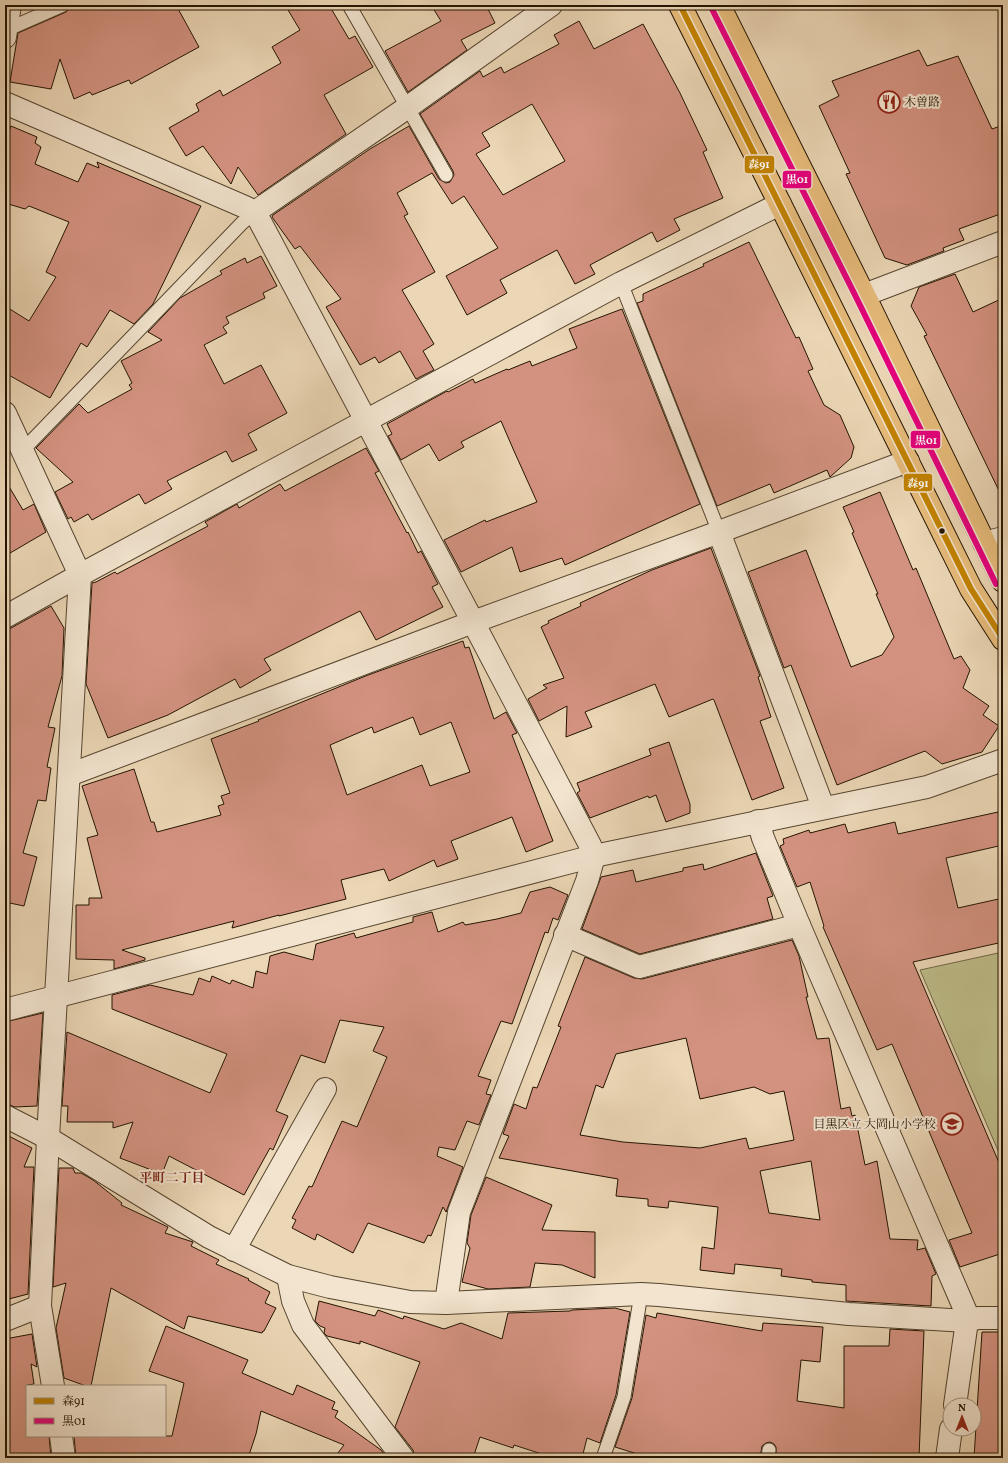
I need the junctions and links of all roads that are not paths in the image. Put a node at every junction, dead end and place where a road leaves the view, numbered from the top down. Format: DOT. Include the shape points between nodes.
graph roads {
  1 [pos="10,5"];
  2 [pos="62,5"];
  3 [pos="349,5"];
  4 [pos="680,5"];
  5 [pos="719,5"];
  6 [pos="540,8"];
  7 [pos="5,34"];
  8 [pos="5,103"];
  9 [pos="408,107"];
  10 [pos="446,175"];
  11 [pos="780,204"];
  12 [pos="255,212"];
  13 [pos="1003,242"];
  14 [pos="621,283"];
  15 [pos="864,295"];
  16 [pos="5,413"];
  17 [pos="365,421"];
  18 [pos="23,450"];
  19 [pos="908,461"];
  20 [pos="719,532"];
  21 [pos="994,541"];
  22 [pos="80,575"];
  23 [pos="1003,581"];
  24 [pos="5,617"];
  25 [pos="473,622"];
  26 [pos="1003,640"];
  27 [pos="1003,760"];
  28 [pos="69,775"];
  29 [pos="823,807"];
  30 [pos="758,821"];
  31 [pos="594,856"];
  32 [pos="799,925"];
  33 [pos="565,935"];
  34 [pos="57,997"];
  35 [pos="5,1010"];
  36 [pos="325,1089"];
  37 [pos="5,1116"];
  38 [pos="48,1138"];
  39 [pos="234,1250"];
  40 [pos="288,1276"];
  41 [pos="641,1294"];
  42 [pos="446,1303"];
  43 [pos="40,1306"];
  44 [pos="1003,1318"];
  45 [pos="5,1320"];
  46 [pos="967,1321"];
  47 [pos="53,1385"];
  48 [pos="956,1397"];
  49 [pos="61,1437"];
  50 [pos="950,1437"];
  51 [pos="64,1458"];
  52 [pos="403,1458"];
  53 [pos="603,1458"];
  54 [pos="947,1458"];
  1 -- 7 [label="street"];
  2 -- 7 [label="lane"];
  3 -- 9 [label="lane"];
  4 -- 11 [label="main road"];
  5 -- 15 [label="main road"];
  6 -- 9 [label="street"];
  8 -- 12 [label="street"];
  9 -- 10 [label="lane"];
  9 -- 12 [label="street"];
  11 -- 14 [label="street"];
  11 -- 19 [label="main road"];
  12 -- 17 [label="street"];
  12 -- 18 [label="lane"];
  13 -- 15 [label="street"];
  14 -- 17 [label="street"];
  14 -- 20 [label="lane"];
  15 -- 21 [label="main road"];
  16 -- 18 [label="street"];
  17 -- 22 [label="street"];
  17 -- 25 [label="street"];
  18 -- 22 [label="street"];
  19 -- 20 [label="street"];
  19 -- 26 [label="main road" via="971,589"];
  20 -- 25 [label="street"];
  20 -- 29 [label="street"];
  21 -- 23 [label="main road"];
  22 -- 24 [label="street"];
  22 -- 28 [label="street"];
  25 -- 28 [label="street"];
  25 -- 31 [label="street"];
  27 -- 29 [label="street" via="927,787"];
  28 -- 34 [label="street"];
  29 -- 30 [label="street"];
  30 -- 31 [label="street"];
  30 -- 32 [label="street"];
  31 -- 33 [label="street"];
  31 -- 34 [label="street"];
  32 -- 33 [label="street" via="639,967"];
  32 -- 46 [label="street" via="966,1312"];
  33 -- 42 [label="street" via="459,1212"];
  34 -- 35 [label="street"];
  34 -- 38 [label="street"];
  36 -- 39 [label="street"];
  37 -- 38 [label="street"];
  38 -- 39 [label="street"];
  38 -- 43 [label="street"];
  39 -- 40 [label="street"];
  40 -- 42 [label="street" via="330,1287 410,1302"];
  40 -- 52 [label="street" via="293,1301 303,1325"];
  41 -- 42 [label="street"];
  41 -- 46 [label="street" via="849,1314"];
  41 -- 53 [label="lane" via="624,1397"];
  43 -- 45 [label="street"];
  43 -- 47 [label="street"];
  44 -- 46 [label="street" via="978,1318"];
  46 -- 48 [label="street"];
  49 -- 51 [label="street"];
  50 -- 54 [label="street"];
}
